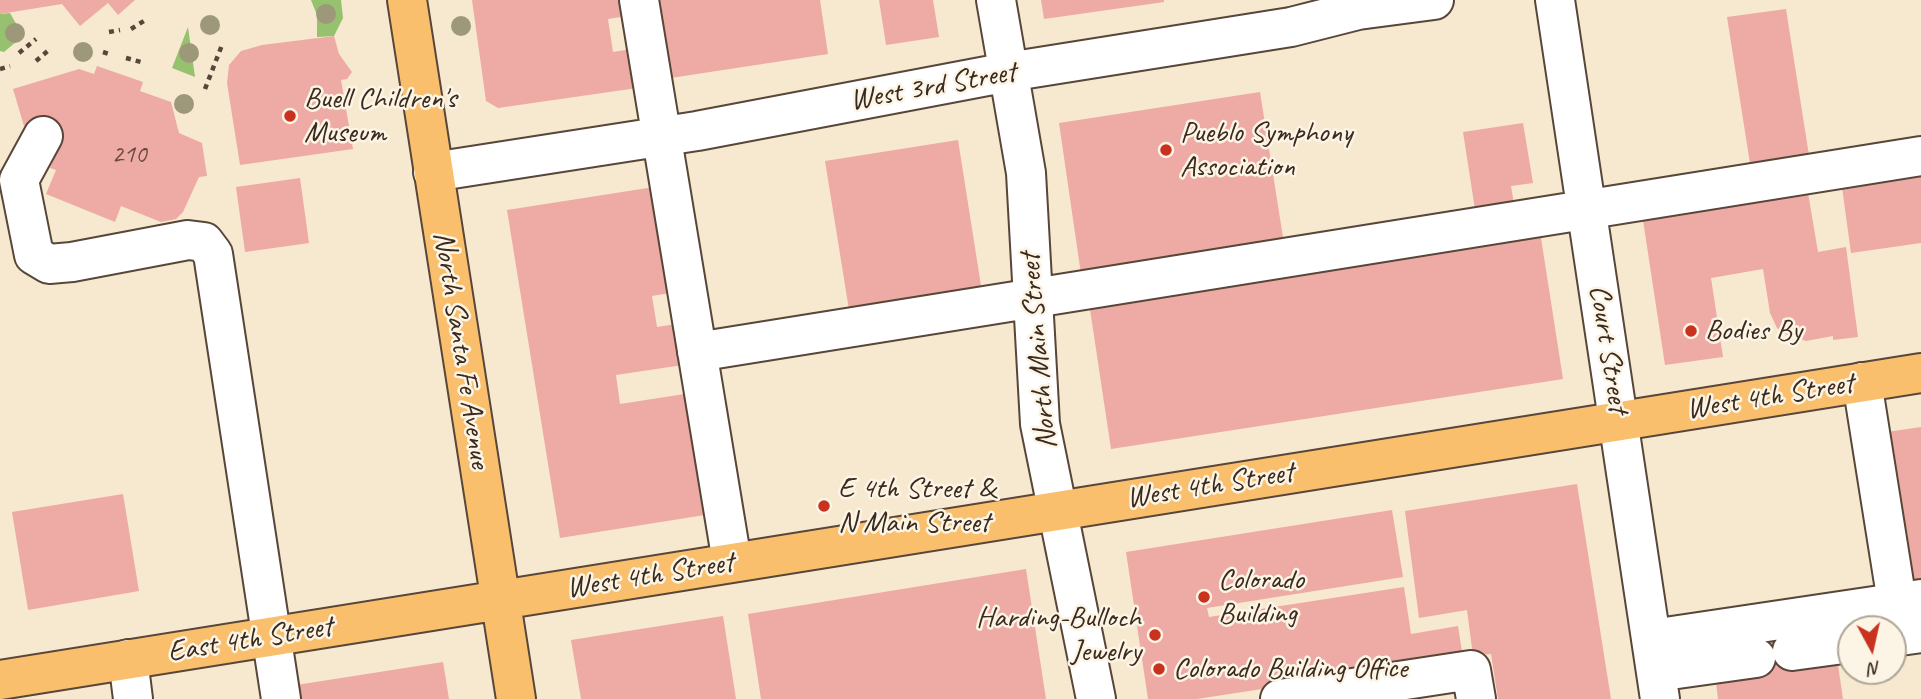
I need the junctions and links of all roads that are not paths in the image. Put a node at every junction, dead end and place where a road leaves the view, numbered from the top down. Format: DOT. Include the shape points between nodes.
graph roads {
  1 [pos="407,0"];
  2 [pos="639,0"];
  3 [pos="996,0"];
  4 [pos="1434,0"];
  5 [pos="1555,0"];
  6 [pos="1008,72"];
  7 [pos="43,136"];
  8 [pos="660,136"];
  9 [pos="1921,156"];
  10 [pos="433,172"];
  11 [pos="1587,209"];
  12 [pos="1032,298"];
  13 [pos="697,352"];
  14 [pos="1921,373"];
  15 [pos="1862,382"];
  16 [pos="1619,420"];
  17 [pos="1059,511"];
  18 [pos="732,562"];
  19 [pos="499,600"];
  20 [pos="1904,612"];
  21 [pos="1921,633"];
  22 [pos="273,637"];
  23 [pos="1837,645"];
  24 [pos="128,659"];
  25 [pos="1656,670"];
  26 [pos="4,686"];
  27 [pos="133,699"];
  28 [pos="281,699"];
  29 [pos="516,699"];
  30 [pos="1096,699"];
  31 [pos="1280,699"];
  32 [pos="1476,699"];
  1 -- 10 [label="main road, North Santa Fe Avenue"];
  2 -- 8 [label="street"];
  3 -- 6 [label="street, North Main Street"];
  4 -- 6 [label="street, West 3rd Street"];
  5 -- 11 [label="street, Court Street"];
  6 -- 8 [label="street, West 3rd Street"];
  6 -- 12 [label="street, North Main Street" via="1026,173"];
  7 -- 22 [label="street" via="19,180 34,255 48,264 72,262 188,240 204,242 213,254"];
  8 -- 10 [label="street, West 3rd Street"];
  8 -- 13 [label="street"];
  9 -- 11 [label="street"];
  10 -- 19 [label="main road, North Santa Fe Avenue"];
  11 -- 12 [label="street"];
  11 -- 16 [label="street, Court Street"];
  12 -- 13 [label="street"];
  12 -- 17 [label="street, North Main Street" via="1040,424"];
  13 -- 18 [label="street"];
  14 -- 15 [label="main road, West 4th Street"];
  15 -- 16 [label="main road, West 4th Street"];
  15 -- 20 [label="street"];
  16 -- 17 [label="main road, West 4th Street"];
  16 -- 25 [label="street, Court Street"];
  17 -- 18 [label="main road, West 4th Street"];
  17 -- 30 [label="street, North Main Street"];
  18 -- 19 [label="main road, West 4th Street"];
  19 -- 22 [label="main road, East 4th Street"];
  19 -- 29 [label="main road, North Santa Fe Avenue"];
  20 -- 21 [label="street"];
  20 -- 25 [label="street"];
  22 -- 24 [label="main road, East 4th Street"];
  22 -- 28 [label="street"];
  23 -- 25 [label="street"];
  24 -- 26 [label="main road, East 4th Street"];
  24 -- 27 [label="street"];
  31 -- 32 [label="street" via="1471,670"];
}
